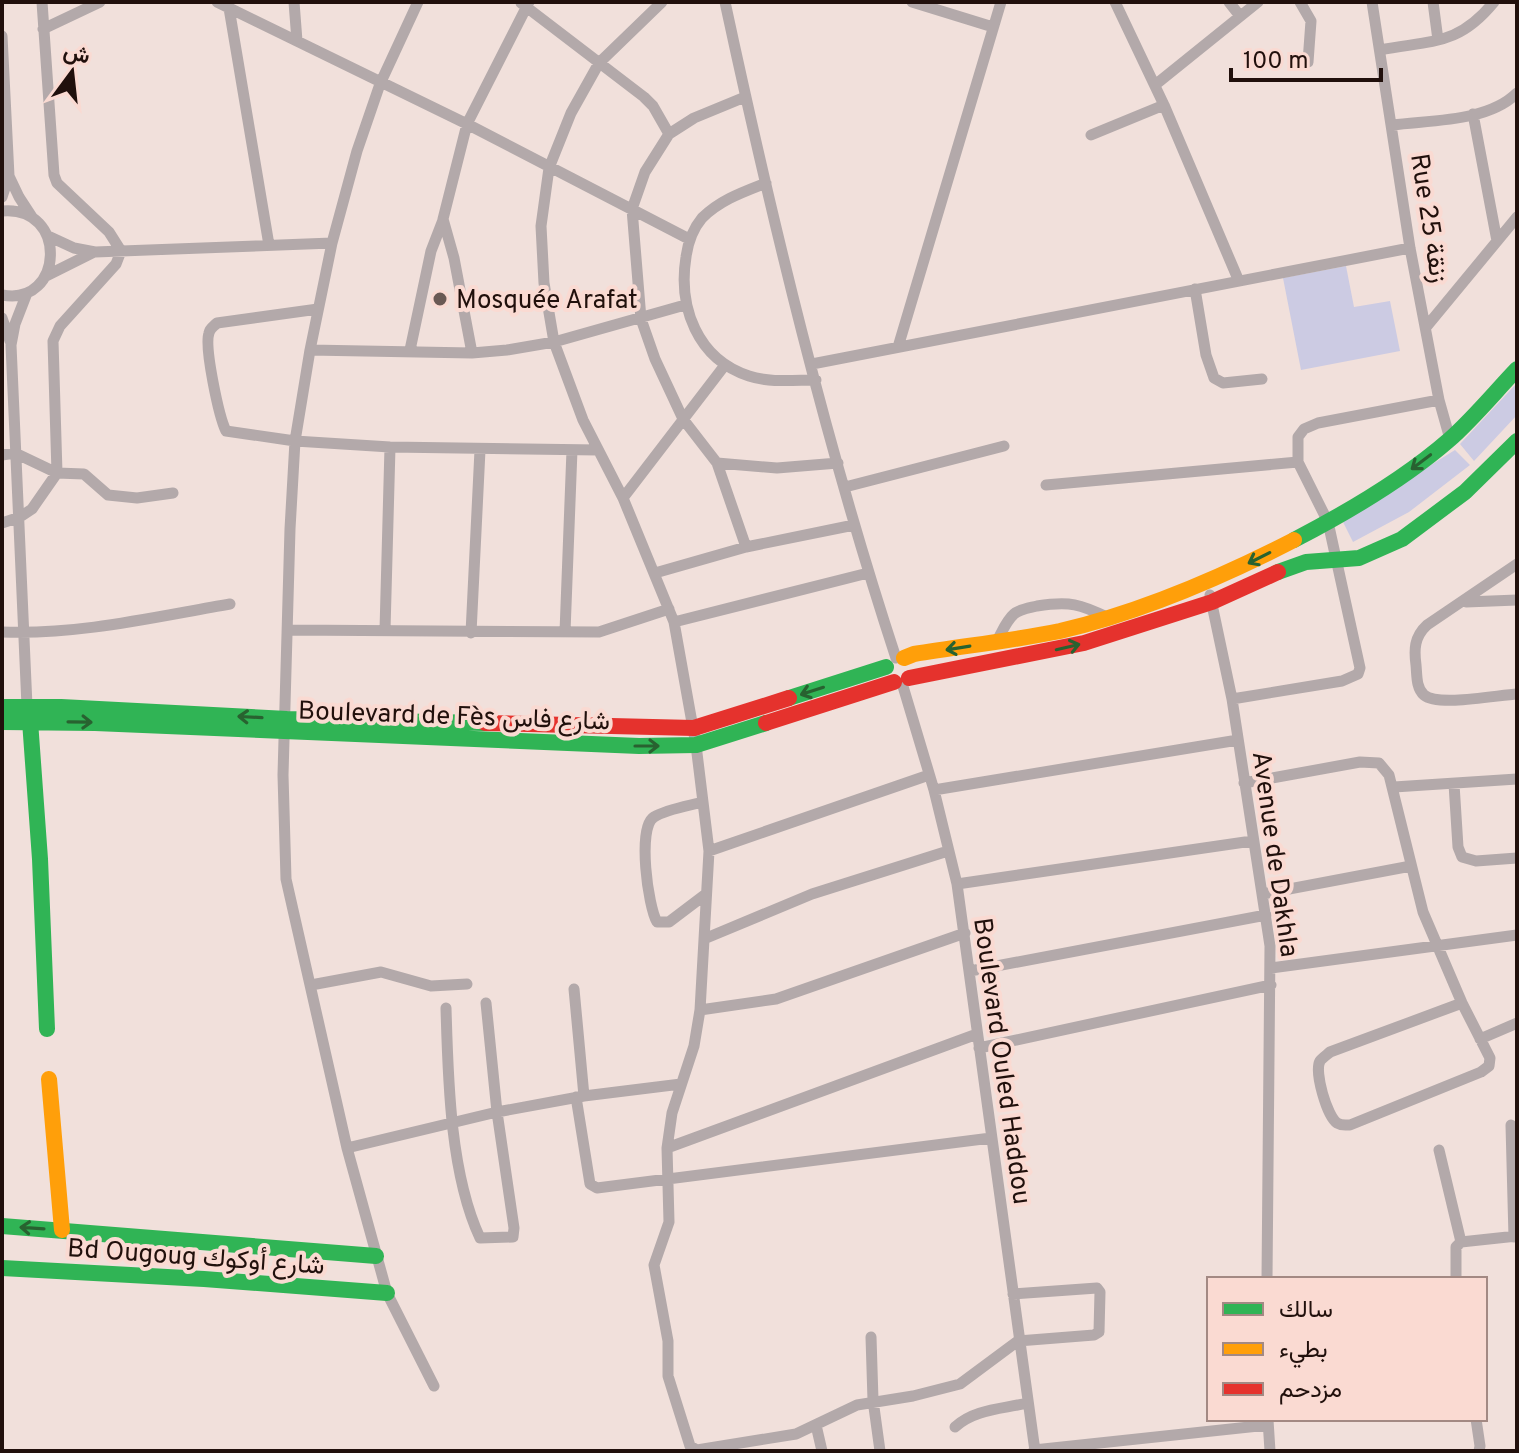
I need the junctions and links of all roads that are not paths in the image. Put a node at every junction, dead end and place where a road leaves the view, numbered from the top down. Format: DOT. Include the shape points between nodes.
graph roads {
  1 [pos="42,2"];
  2 [pos="100,2"];
  3 [pos="217,2"];
  4 [pos="294,2"];
  5 [pos="418,2"];
  6 [pos="662,2"];
  7 [pos="725,2"];
  8 [pos="912,2"];
  9 [pos="1001,2"];
  10 [pos="1115,2"];
  11 [pos="1229,2"];
  12 [pos="1258,2"];
  13 [pos="1300,2"];
  14 [pos="1372,2"];
  15 [pos="1433,2"];
  16 [pos="1494,2"];
  17 [pos="524,3"];
  18 [pos="229,8"];
  19 [pos="1240,16"];
  20 [pos="993,27"];
  21 [pos="43,29"];
  22 [pos="2,36"];
  23 [pos="1438,40"];
  24 [pos="297,41"];
  25 [pos="1380,50"];
  26 [pos="1308,62"];
  27 [pos="599,63"];
  28 [pos="380,84"];
  29 [pos="1155,85"];
  30 [pos="1517,93"];
  31 [pos="745,97"];
  32 [pos="1164,105"];
  33 [pos="1473,114"];
  34 [pos="467,124"];
  35 [pos="1393,125"];
  36 [pos="669,134"];
  37 [pos="1091,135"];
  38 [pos="549,168"];
  39 [pos="9,176"];
  40 [pos="766,183"];
  41 [pos="2,197"];
  42 [pos="632,209"];
  43 [pos="2,211"];
  44 [pos="32,217"];
  45 [pos="1517,217"];
  46 [pos="443,219"];
  47 [pos="48,236"];
  48 [pos="689,239"];
  49 [pos="1497,241"];
  50 [pos="332,243"];
  51 [pos="269,245"];
  52 [pos="1410,248"];
  53 [pos="121,251"];
  54 [pos="95,252"];
  55 [pos="46,276"];
  56 [pos="1238,279"];
  57 [pos="1195,289"];
  58 [pos="27,293"];
  59 [pos="2,295"];
  60 [pos="685,305"];
  61 [pos="318,309"];
  62 [pos="2,318"];
  63 [pos="641,319"];
  64 [pos="1427,326"];
  65 [pos="554,342"];
  66 [pos="11,345"];
  67 [pos="898,347"];
  68 [pos="310,350"];
  69 [pos="410,350"];
  70 [pos="472,353"];
  71 [pos="812,364"];
  72 [pos="725,365"];
  73 [pos="1517,369"];
  74 [pos="1262,379"];
  75 [pos="816,380"];
  76 [pos="1439,400"];
  77 [pos="683,419"];
  78 [pos="1450,439"];
  79 [pos="295,441"];
  80 [pos="1517,441"];
  81 [pos="1004,446"];
  82 [pos="390,447"];
  83 [pos="480,450"];
  84 [pos="572,450"];
  85 [pos="598,450"];
  86 [pos="8,454"];
  87 [pos="1298,462"];
  88 [pos="717,463"];
  89 [pos="838,463"];
  90 [pos="57,473"];
  91 [pos="1046,485"];
  92 [pos="845,487"];
  93 [pos="173,493"];
  94 [pos="623,498"];
  95 [pos="20,517"];
  96 [pos="1328,522"];
  97 [pos="2,523"];
  98 [pos="854,525"];
  99 [pos="746,547"];
  100 [pos="1337,560"];
  101 [pos="1517,564"];
  102 [pos="655,573"];
  103 [pos="868,573"];
  104 [pos="1207,583"];
  105 [pos="1517,600"];
  106 [pos="1212,602"];
  107 [pos="1464,602"];
  108 [pos="230,604"];
  109 [pos="669,609"];
  110 [pos="1109,618"];
  111 [pos="674,622"];
  112 [pos="288,630"];
  113 [pos="385,630"];
  114 [pos="2,632"];
  115 [pos="565,632"];
  116 [pos="23,633"];
  117 [pos="471,633"];
  118 [pos="997,641"];
  119 [pos="899,671"];
  120 [pos="1517,694"];
  121 [pos="1232,699"];
  122 [pos="2,707"];
  123 [pos="28,714"];
  124 [pos="2,722"];
  125 [pos="286,726"];
  126 [pos="695,737"];
  127 [pos="1238,740"];
  128 [pos="929,775"];
  129 [pos="1517,779"];
  130 [pos="1244,783"];
  131 [pos="1454,784"];
  132 [pos="1394,787"];
  133 [pos="934,790"];
  134 [pos="703,802"];
  135 [pos="1252,841"];
  136 [pos="709,851"];
  137 [pos="948,851"];
  138 [pos="1517,858"];
  139 [pos="1411,866"];
  140 [pos="957,884"];
  141 [pos="706,894"];
  142 [pos="1263,894"];
  143 [pos="1266,915"];
  144 [pos="965,933"];
  145 [pos="1517,935"];
  146 [pos="704,939"];
  147 [pos="1437,946"];
  148 [pos="1271,968"];
  149 [pos="970,971"];
  150 [pos="467,984"];
  151 [pos="311,985"];
  152 [pos="1271,985"];
  153 [pos="574,989"];
  154 [pos="486,1003"];
  155 [pos="1462,1003"];
  156 [pos="446,1008"];
  157 [pos="700,1010"];
  158 [pos="1517,1023"];
  159 [pos="47,1029"];
  160 [pos="977,1034"];
  161 [pos="1480,1039"];
  162 [pos="979,1048"];
  163 [pos="49,1079"];
  164 [pos="681,1084"];
  165 [pos="580,1096"];
  166 [pos="497,1112"];
  167 [pos="453,1123"];
  168 [pos="1511,1125"];
  169 [pos="991,1138"];
  170 [pos="347,1148"];
  171 [pos="667,1148"];
  172 [pos="1439,1150"];
  173 [pos="667,1181"];
  174 [pos="2,1226"];
  175 [pos="62,1230"];
  176 [pos="1515,1236"];
  177 [pos="1461,1242"];
  178 [pos="376,1256"];
  179 [pos="2,1268"];
  180 [pos="1267,1277"];
  181 [pos="1456,1277"];
  182 [pos="387,1293"];
  183 [pos="1013,1294"];
  184 [pos="871,1337"];
  185 [pos="1018,1341"];
  186 [pos="434,1386"];
  187 [pos="873,1400"];
  188 [pos="1027,1403"];
  189 [pos="1476,1421"];
  190 [pos="1268,1422"];
  191 [pos="816,1425"];
  192 [pos="955,1427"];
  193 [pos="1034,1450"];
  194 [pos="822,1451"];
  195 [pos="880,1451"];
  196 [pos="1270,1451"];
  197 [pos="1479,1451"];
  1 -- 21 [label="street"];
  2 -- 21 [label="street"];
  3 -- 18 [label="street"];
  4 -- 24 [label="street"];
  5 -- 28 [label="street"];
  6 -- 27 [label="street"];
  7 -- 31 [label="street, Boulevard Ouled Haddou"];
  8 -- 20 [label="street"];
  9 -- 20 [label="street"];
  10 -- 29 [label="street"];
  11 -- 19 [label="street"];
  12 -- 19 [label="street"];
  13 -- 26 [label="street" via="1311,21"];
  14 -- 25 [label="street, Rue 25 زنقة"];
  15 -- 23 [label="street"];
  16 -- 23 [label="street" via="1471,27"];
  17 -- 27 [label="street"];
  17 -- 34 [label="street"];
  18 -- 24 [label="street"];
  18 -- 51 [label="street"];
  19 -- 29 [label="street"];
  20 -- 67 [label="street"];
  21 -- 53 [label="street" via="54,175"];
  22 -- 39 [label="street"];
  23 -- 25 [label="street"];
  24 -- 28 [label="street"];
  25 -- 35 [label="street, Rue 25 زنقة"];
  27 -- 36 [label="street" via="644,97"];
  27 -- 38 [label="street"];
  28 -- 34 [label="street"];
  28 -- 50 [label="street"];
  29 -- 32 [label="street"];
  30 -- 33 [label="street" via="1505,104"];
  31 -- 36 [label="street"];
  31 -- 40 [label="street, Boulevard Ouled Haddou"];
  32 -- 37 [label="street"];
  32 -- 56 [label="street"];
  33 -- 35 [label="street"];
  33 -- 49 [label="street"];
  34 -- 38 [label="street"];
  34 -- 46 [label="street"];
  35 -- 52 [label="street, Rue 25 زنقة"];
  36 -- 42 [label="street" via="645,172"];
  38 -- 42 [label="street"];
  38 -- 65 [label="street" via="541,226"];
  39 -- 41 [label="street"];
  39 -- 44 [label="street"];
  40 -- 48 [label="street" via="718,204"];
  40 -- 71 [label="street, Boulevard Ouled Haddou"];
  42 -- 48 [label="street"];
  42 -- 63 [label="street"];
  43 -- 44 [label="street"];
  44 -- 47 [label="street"];
  45 -- 49 [label="street"];
  46 -- 69 [label="street"];
  46 -- 70 [label="street"];
  47 -- 54 [label="street"];
  47 -- 55 [label="street" via="52,249"];
  48 -- 60 [label="street" via="682,279"];
  49 -- 64 [label="street"];
  50 -- 51 [label="street"];
  50 -- 61 [label="street"];
  51 -- 53 [label="street"];
  52 -- 56 [label="street"];
  52 -- 64 [label="street, Rue 25 زنقة"];
  53 -- 54 [label="street"];
  53 -- 90 [label="street" via="53,341"];
  54 -- 55 [label="street"];
  55 -- 58 [label="street"];
  56 -- 57 [label="street"];
  57 -- 67 [label="street"];
  57 -- 74 [label="street" via="1214,378 1223,383"];
  58 -- 59 [label="street"];
  58 -- 66 [label="street"];
  60 -- 63 [label="street"];
  60 -- 72 [label="street" via="693,328"];
  61 -- 68 [label="street"];
  61 -- 79 [label="street" via="217,323 209,331 226,431"];
  62 -- 66 [label="street"];
  63 -- 65 [label="street"];
  63 -- 77 [label="street"];
  64 -- 76 [label="street, Rue 25 زنقة"];
  65 -- 70 [label="street"];
  65 -- 85 [label="street"];
  66 -- 86 [label="street"];
  67 -- 71 [label="street"];
  68 -- 69 [label="street"];
  68 -- 79 [label="street"];
  69 -- 70 [label="street"];
  71 -- 75 [label="street, Boulevard Ouled Haddou"];
  72 -- 75 [label="street" via="750,376"];
  72 -- 77 [label="street"];
  73 -- 78 [label="main road, Boulevard de Fès شارع فاس"];
  75 -- 89 [label="street, Boulevard Ouled Haddou"];
  76 -- 78 [label="street, Rue 25 زنقة"];
  76 -- 87 [label="street" via="1304,429 1298,437"];
  77 -- 88 [label="street"];
  77 -- 94 [label="street"];
  78 -- 96 [label="main road, Boulevard de Fès شارع فاس, one-way"];
  79 -- 82 [label="street"];
  79 -- 112 [label="street"];
  80 -- 100 [label="main road, Boulevard de Fès شارع فاس" via="1486,475 1405,536 1363,557"];
  81 -- 92 [label="street"];
  82 -- 83 [label="street"];
  82 -- 113 [label="street"];
  83 -- 84 [label="street"];
  83 -- 117 [label="street"];
  84 -- 85 [label="street"];
  84 -- 115 [label="street"];
  85 -- 94 [label="street"];
  86 -- 90 [label="street"];
  86 -- 95 [label="street"];
  87 -- 91 [label="street"];
  87 -- 96 [label="street"];
  88 -- 89 [label="street" via="777,468"];
  88 -- 99 [label="street"];
  89 -- 92 [label="street, Boulevard Ouled Haddou"];
  90 -- 93 [label="street" via="88,475 102,492 121,498"];
  90 -- 95 [label="street" via="32,509"];
  92 -- 98 [label="street, Boulevard Ouled Haddou"];
  94 -- 102 [label="street"];
  95 -- 97 [label="street"];
  95 -- 116 [label="street"];
  96 -- 100 [label="street"];
  96 -- 104 [label="main road, Boulevard de Fès شارع فاس, one-way"];
  98 -- 99 [label="street"];
  98 -- 103 [label="street, Boulevard Ouled Haddou"];
  99 -- 102 [label="street"];
  100 -- 106 [label="main road, Boulevard de Fès شارع فاس" via="1298,563"];
  100 -- 121 [label="street" via="1358,674"];
  101 -- 107 [label="street"];
  102 -- 109 [label="street"];
  103 -- 111 [label="street"];
  103 -- 119 [label="street, Boulevard Ouled Haddou"];
  104 -- 106 [label="street, Avenue de Dakhla"];
  104 -- 110 [label="main road, Boulevard de Fès شارع فاس"];
  105 -- 107 [label="street"];
  119 -- 106 [label="main road, Boulevard de Fès شارع فاس, one-way" via="1084,643"];
  106 -- 121 [label="street, Avenue de Dakhla"];
  107 -- 120 [label="street" via="1427,625 1417,638 1414,653 1422,693 1436,700"];
  108 -- 116 [label="street" via="93,628"];
  109 -- 111 [label="street"];
  109 -- 115 [label="street" via="599,632"];
  110 -- 118 [label="main road, Boulevard de Fès شارع فاس"];
  110 -- 118 [label="street" via="1064,602 1025,608 1008,620"];
  111 -- 126 [label="street"];
  112 -- 113 [label="street"];
  112 -- 125 [label="street"];
  113 -- 117 [label="street"];
  114 -- 116 [label="street"];
  115 -- 117 [label="street"];
  116 -- 123 [label="street"];
  118 -- 119 [label="main road, Boulevard de Fès شارع فاس, one-way" via="914,654"];
  119 -- 126 [label="main road, Boulevard de Fès شارع فاس"];
  119 -- 128 [label="street, Boulevard Ouled Haddou"];
  121 -- 127 [label="street, Avenue de Dakhla"];
  122 -- 123 [label="main road, Boulevard de Fès شارع فاس"];
  123 -- 124 [label="main road, Boulevard de Fès شارع فاس"];
  123 -- 125 [label="main road, Boulevard de Fès شارع فاس"];
  123 -- 159 [label="main road"];
  125 -- 126 [label="main road, Boulevard de Fès شارع فاس"];
  125 -- 151 [label="street" via="286,879"];
  126 -- 134 [label="street"];
  127 -- 130 [label="street, Avenue de Dakhla"];
  127 -- 133 [label="street"];
  128 -- 133 [label="street, Boulevard Ouled Haddou"];
  128 -- 136 [label="street"];
  129 -- 131 [label="street"];
  130 -- 132 [label="street" via="1360,762 1382,765"];
  130 -- 135 [label="street, Avenue de Dakhla"];
  131 -- 132 [label="street"];
  131 -- 138 [label="street" via="1462,857"];
  132 -- 139 [label="street"];
  133 -- 137 [label="street, Boulevard Ouled Haddou"];
  134 -- 136 [label="street"];
  134 -- 141 [label="street" via="653,817 647,826 646,859 648,899 657,922 669,922"];
  135 -- 140 [label="street"];
  135 -- 142 [label="street, Avenue de Dakhla"];
  136 -- 141 [label="street"];
  137 -- 140 [label="street, Boulevard Ouled Haddou"];
  137 -- 146 [label="street" via="812,894"];
  139 -- 142 [label="street"];
  139 -- 147 [label="street"];
  140 -- 144 [label="street, Boulevard Ouled Haddou"];
  141 -- 146 [label="street"];
  142 -- 143 [label="street, Avenue de Dakhla"];
  143 -- 148 [label="street, Avenue de Dakhla"];
  143 -- 149 [label="street"];
  144 -- 149 [label="street, Boulevard Ouled Haddou"];
  144 -- 157 [label="street" via="776,999"];
  145 -- 147 [label="street"];
  146 -- 157 [label="street"];
  147 -- 148 [label="street"];
  147 -- 155 [label="street"];
  148 -- 152 [label="street, Avenue de Dakhla"];
  149 -- 160 [label="street, Boulevard Ouled Haddou"];
  150 -- 151 [label="street" via="431,986 381,972"];
  151 -- 170 [label="street"];
  152 -- 162 [label="street"];
  152 -- 180 [label="street, Avenue de Dakhla"];
  153 -- 165 [label="street"];
  154 -- 166 [label="street"];
  155 -- 161 [label="street"];
  155 -- 161 [label="street" via="1330,1052 1318,1071 1329,1111 1338,1123 1350,1125 1481,1072 1490,1061"];
  156 -- 167 [label="street"];
  157 -- 164 [label="street"];
  158 -- 161 [label="street"];
  160 -- 162 [label="street, Boulevard Ouled Haddou"];
  160 -- 171 [label="street"];
  162 -- 169 [label="street, Boulevard Ouled Haddou"];
  163 -- 175 [label="main road"];
  164 -- 165 [label="street"];
  164 -- 171 [label="street"];
  165 -- 166 [label="street"];
  165 -- 173 [label="street" via="591,1187"];
  166 -- 167 [label="street"];
  166 -- 167 [label="street" via="514,1228 510,1238 479,1237"];
  167 -- 170 [label="street"];
  168 -- 176 [label="street"];
  169 -- 173 [label="street"];
  169 -- 183 [label="street, Boulevard Ouled Haddou"];
  170 -- 178 [label="street"];
  171 -- 173 [label="street"];
  172 -- 177 [label="street"];
  173 -- 191 [label="street" via="668,1228 654,1265 668,1341 668,1376 690,1446 697,1450 780,1438"];
  175 -- 174 [label="main road, Bd Ougoug شارع أوكوك, one-way"];
  175 -- 178 [label="main road, Bd Ougoug شارع أوكوك"];
  176 -- 177 [label="street"];
  177 -- 181 [label="street" via="1456,1247"];
  178 -- 182 [label="street"];
  179 -- 182 [label="main road, Bd Ougoug شارع أوكوك"];
  182 -- 186 [label="street"];
  183 -- 185 [label="street, Boulevard Ouled Haddou"];
  183 -- 185 [label="street" via="1092,1287 1100,1292 1099,1332 1094,1335"];
  184 -- 187 [label="street"];
  185 -- 187 [label="street" via="960,1384"];
  185 -- 188 [label="street, Boulevard Ouled Haddou"];
  187 -- 191 [label="street"];
  187 -- 195 [label="street"];
  188 -- 192 [label="street" via="979,1413"];
  188 -- 193 [label="street, Boulevard Ouled Haddou"];
  189 -- 197 [label="street"];
  190 -- 193 [label="street"];
  190 -- 196 [label="street"];
  191 -- 194 [label="street"];
}
